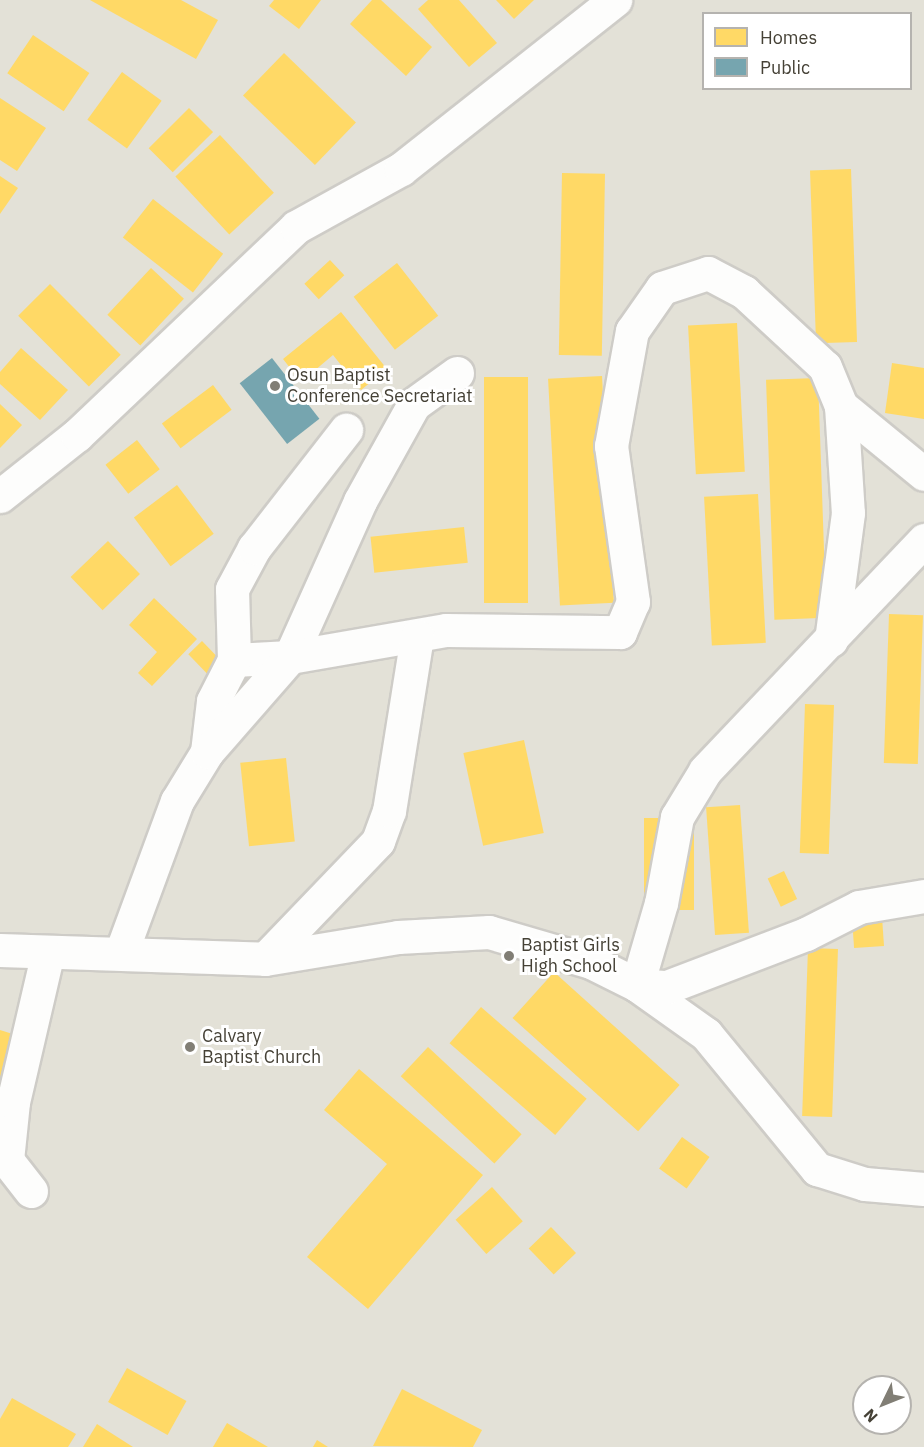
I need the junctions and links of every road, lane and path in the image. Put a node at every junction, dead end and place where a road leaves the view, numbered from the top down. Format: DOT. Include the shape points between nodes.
graph roads {
  1 [pos="615,0"];
  2 [pos="457,374"];
  3 [pos="841,406"];
  4 [pos="346,430"];
  5 [pos="924,474"];
  6 [pos="0,496"];
  7 [pos="924,540"];
  8 [pos="417,636"];
  9 [pos="831,640"];
  10 [pos="290,657"];
  11 [pos="234,660"];
  12 [pos="207,752"];
  13 [pos="924,896"];
  14 [pos="0,950"];
  15 [pos="121,953"];
  16 [pos="47,956"];
  17 [pos="265,959"];
  18 [pos="637,985"];
  19 [pos="924,1189"];
  20 [pos="31,1191"];
  1 -- 6 [label="street" via="401,169 297,227 77,435"];
  2 -- 10 [label="street" via="414,404 355,511"];
  3 -- 5 [label="street"];
  3 -- 8 [label="street" via="825,367 744,292 708,273 662,288 632,331 611,446 633,602 630,619 620,632 446,630"];
  3 -- 9 [label="street" via="848,513"];
  4 -- 11 [label="street" via="254,548 232,589"];
  7 -- 9 [label="street"];
  8 -- 10 [label="street"];
  8 -- 17 [label="street" via="389,811 378,841"];
  9 -- 18 [label="street" via="705,771 677,817 661,903"];
  10 -- 11 [label="street"];
  10 -- 12 [label="street"];
  11 -- 12 [label="street" via="213,701"];
  12 -- 15 [label="street" via="177,801"];
  13 -- 18 [label="street" via="859,907 806,934 667,987"];
  14 -- 16 [label="street"];
  15 -- 16 [label="street"];
  15 -- 17 [label="street"];
  16 -- 20 [label="street" via="13,1102 7,1160"];
  17 -- 18 [label="street" via="398,938 489,932 591,962"];
  18 -- 19 [label="street" via="706,1034 818,1169 865,1184"];
}
